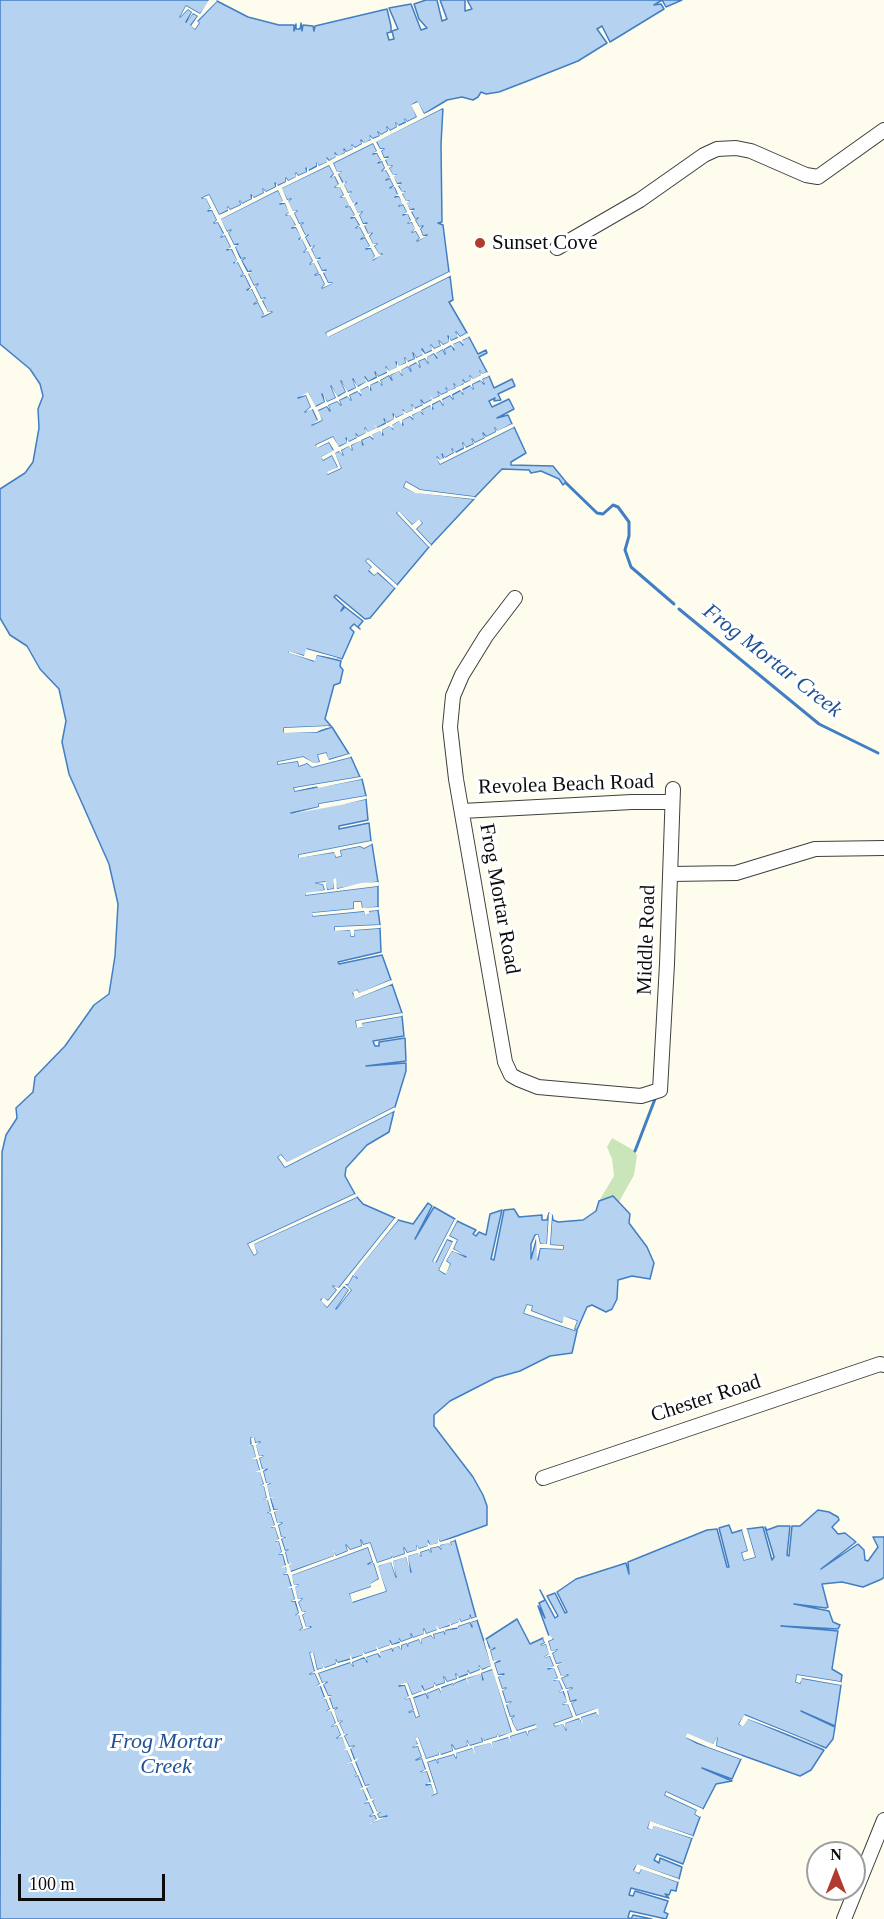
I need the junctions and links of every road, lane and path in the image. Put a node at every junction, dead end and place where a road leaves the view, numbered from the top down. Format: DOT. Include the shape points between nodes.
graph roads {
  1 [pos="884,130"];
  2 [pos="557,248"];
  3 [pos="515,598"];
  4 [pos="672,796"];
  5 [pos="462,811"];
  6 [pos="884,849"];
  7 [pos="671,874"];
  8 [pos="657,1092"];
  9 [pos="884,1365"];
  10 [pos="543,1478"];
  11 [pos="884,1820"];
  12 [pos="844,1919"];
  1 -- 2 [label="street" via="818,177 751,151 717,149"];
  3 -- 5 [label="street, Frog Mortar Road" via="469,662 453,696 450,740"];
  4 -- 5 [label="street, Revolea Beach Road"];
  4 -- 7 [label="street, Middle Road"];
  5 -- 8 [label="street, Frog Mortar Road" via="505,1062 512,1075 538,1087 641,1096"];
  6 -- 7 [label="street" via="815,849 736,873"];
  7 -- 8 [label="street, Middle Road" via="661,1086"];
  9 -- 10 [label="street, Chester Road"];
  11 -- 12 [label="street"];
}
